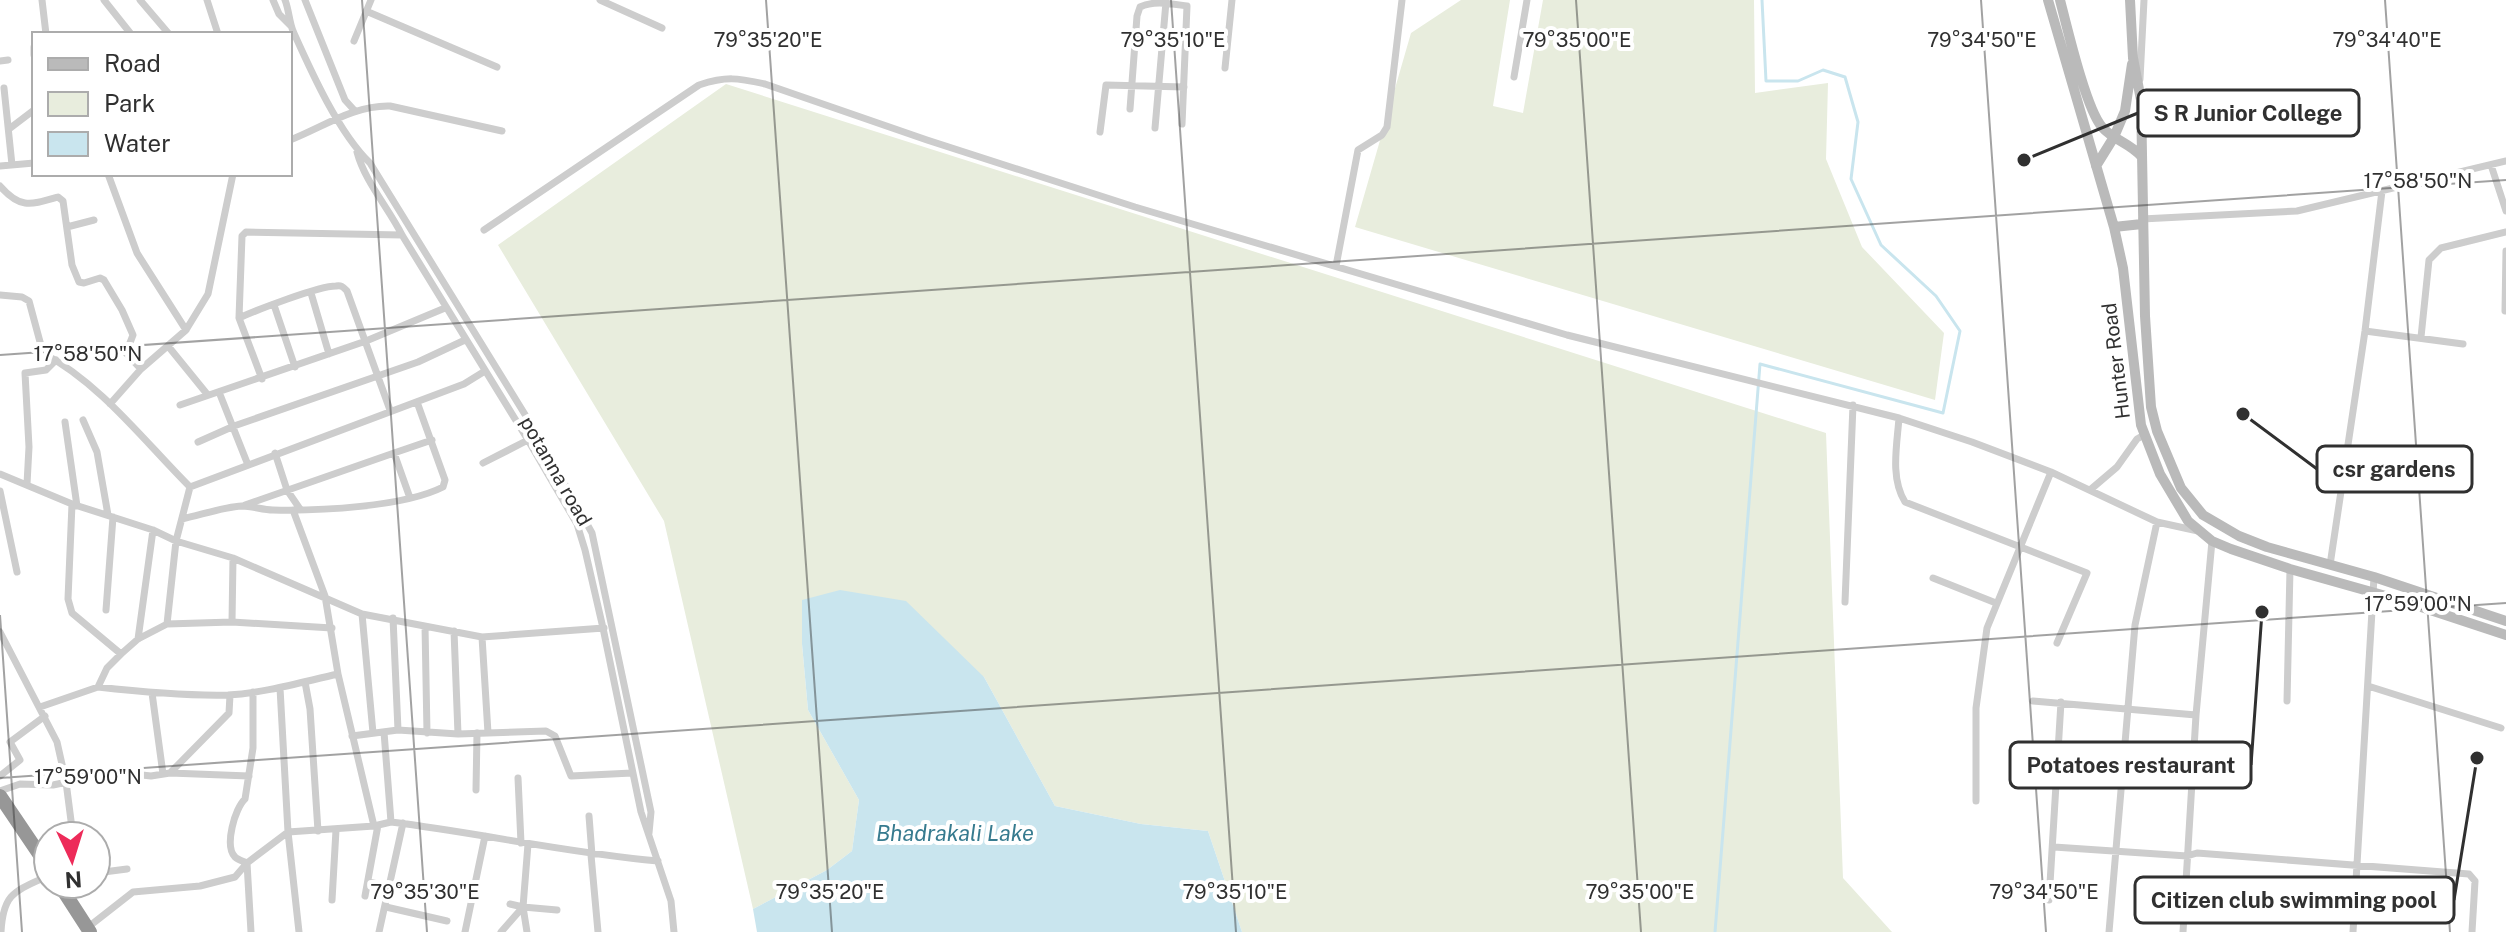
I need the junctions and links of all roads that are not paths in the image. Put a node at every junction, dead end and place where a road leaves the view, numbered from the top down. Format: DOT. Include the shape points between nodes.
graph roads {
  1 [pos="42,0"];
  2 [pos="104,0"];
  3 [pos="140,0"];
  4 [pos="207,0"];
  5 [pos="273,0"];
  6 [pos="285,0"];
  7 [pos="305,0"];
  8 [pos="371,0"];
  9 [pos="600,0"];
  10 [pos="1232,0"];
  11 [pos="1402,0"];
  12 [pos="1527,0"];
  13 [pos="2048,0"];
  14 [pos="2060,0"];
  15 [pos="2144,0"];
  16 [pos="1166,2"];
  17 [pos="2130,3"];
  18 [pos="366,11"];
  19 [pos="291,26"];
  20 [pos="662,28"];
  21 [pos="46,32"];
  22 [pos="129,32"];
  23 [pos="167,32"];
  24 [pos="217,32"];
  25 [pos="354,41"];
  26 [pos="302,48"];
  27 [pos="292,49"];
  28 [pos="2133,58"];
  29 [pos="497,67"];
  30 [pos="1225,68"];
  31 [pos="1514,77"];
  32 [pos="1133,84"];
  33 [pos="2140,85"];
  34 [pos="1159,86"];
  35 [pos="1184,87"];
  36 [pos="4,88"];
  37 [pos="1130,109"];
  38 [pos="32,112"];
  39 [pos="351,112"];
  40 [pos="338,120"];
  41 [pos="1182,124"];
  42 [pos="1155,128"];
  43 [pos="9,129"];
  44 [pos="502,131"];
  45 [pos="1100,132"];
  46 [pos="2114,137"];
  47 [pos="292,139"];
  48 [pos="357,150"];
  49 [pos="2142,157"];
  50 [pos="2506,161"];
  51 [pos="32,163"];
  52 [pos="12,165"];
  53 [pos="2491,165"];
  54 [pos="0,166"];
  55 [pos="2096,166"];
  56 [pos="109,176"];
  57 [pos="233,176"];
  58 [pos="0,186"];
  59 [pos="2382,191"];
  60 [pos="2506,211"];
  61 [pos="94,220"];
  62 [pos="2142,222"];
  63 [pos="67,227"];
  64 [pos="2114,227"];
  65 [pos="484,230"];
  66 [pos="2506,232"];
  67 [pos="402,235"];
  68 [pos="2506,251"];
  69 [pos="1336,266"];
  70 [pos="311,293"];
  71 [pos="0,295"];
  72 [pos="274,305"];
  73 [pos="445,308"];
  74 [pos="2505,311"];
  75 [pos="239,318"];
  76 [pos="186,330"];
  77 [pos="2365,331"];
  78 [pos="2421,337"];
  79 [pos="465,340"];
  80 [pos="366,341"];
  81 [pos="2463,344"];
  82 [pos="168,346"];
  83 [pos="329,354"];
  84 [pos="56,360"];
  85 [pos="295,367"];
  86 [pos="141,369"];
  87 [pos="485,371"];
  88 [pos="378,376"];
  89 [pos="262,379"];
  90 [pos="219,392"];
  91 [pos="207,394"];
  92 [pos="417,402"];
  93 [pos="110,404"];
  94 [pos="180,405"];
  95 [pos="1853,405"];
  96 [pos="390,410"];
  97 [pos="1899,418"];
  98 [pos="83,420"];
  99 [pos="65,422"];
  100 [pos="234,426"];
  101 [pos="2144,435"];
  102 [pos="432,440"];
  103 [pos="528,440"];
  104 [pos="198,442"];
  105 [pos="275,453"];
  106 [pos="394,453"];
  107 [pos="483,463"];
  108 [pos="248,465"];
  109 [pos="2051,472"];
  110 [pos="0,474"];
  111 [pos="27,484"];
  112 [pos="190,487"];
  113 [pos="287,490"];
  114 [pos="2090,490"];
  115 [pos="0,491"];
  116 [pos="410,498"];
  117 [pos="74,505"];
  118 [pos="244,506"];
  119 [pos="296,510"];
  120 [pos="111,516"];
  121 [pos="182,519"];
  122 [pos="2157,522"];
  123 [pos="153,530"];
  124 [pos="2199,531"];
  125 [pos="176,541"];
  126 [pos="2212,541"];
  127 [pos="2020,547"];
  128 [pos="233,558"];
  129 [pos="2330,565"];
  130 [pos="2290,569"];
  131 [pos="17,572"];
  132 [pos="2374,577"];
  133 [pos="1933,578"];
  134 [pos="2374,592"];
  135 [pos="325,596"];
  136 [pos="1845,602"];
  137 [pos="1996,603"];
  138 [pos="106,610"];
  139 [pos="362,614"];
  140 [pos="393,618"];
  141 [pos="2506,621"];
  142 [pos="232,622"];
  143 [pos="167,624"];
  144 [pos="425,626"];
  145 [pos="614,627"];
  146 [pos="332,628"];
  147 [pos="603,628"];
  148 [pos="454,631"];
  149 [pos="0,632"];
  150 [pos="2506,635"];
  151 [pos="482,637"];
  152 [pos="138,639"];
  153 [pos="2057,643"];
  154 [pos="121,654"];
  155 [pos="338,674"];
  156 [pos="305,682"];
  157 [pos="2368,686"];
  158 [pos="98,687"];
  159 [pos="280,688"];
  160 [pos="253,692"];
  161 [pos="152,693"];
  162 [pos="230,695"];
  163 [pos="2033,701"];
  164 [pos="2287,701"];
  165 [pos="2061,702"];
  166 [pos="40,707"];
  167 [pos="2126,708"];
  168 [pos="2196,715"];
  169 [pos="45,716"];
  170 [pos="2501,728"];
  171 [pos="398,730"];
  172 [pos="384,732"];
  173 [pos="373,733"];
  174 [pos="427,733"];
  175 [pos="477,733"];
  176 [pos="488,733"];
  177 [pos="458,734"];
  178 [pos="352,736"];
  179 [pos="166,773"];
  180 [pos="632,773"];
  181 [pos="0,776"];
  182 [pos="249,776"];
  183 [pos="518,778"];
  184 [pos="66,782"];
  185 [pos="476,790"];
  186 [pos="0,794"];
  187 [pos="1976,801"];
  188 [pos="589,816"];
  189 [pos="71,820"];
  190 [pos="391,822"];
  191 [pos="403,823"];
  192 [pos="376,826"];
  193 [pos="336,830"];
  194 [pos="318,831"];
  195 [pos="288,832"];
  196 [pos="649,833"];
  197 [pos="485,836"];
  198 [pos="32,843"];
  199 [pos="524,844"];
  200 [pos="2054,847"];
  201 [pos="2116,852"];
  202 [pos="592,855"];
  203 [pos="2187,856"];
  204 [pos="658,861"];
  205 [pos="247,863"];
  206 [pos="2356,866"];
  207 [pos="127,869"];
  208 [pos="112,871"];
  209 [pos="368,882"];
  210 [pos="32,883"];
  211 [pos="391,886"];
  212 [pos="422,893"];
  213 [pos="365,896"];
  214 [pos="69,900"];
  215 [pos="332,900"];
  216 [pos="2049,900"];
  217 [pos="510,904"];
  218 [pos="386,907"];
  219 [pos="523,907"];
  220 [pos="557,910"];
  221 [pos="447,921"];
  222 [pos="88,930"];
  223 [pos="1,932"];
  224 [pos="251,932"];
  225 [pos="299,932"];
  226 [pos="379,932"];
  227 [pos="465,932"];
  228 [pos="501,932"];
  229 [pos="527,932"];
  230 [pos="598,932"];
  231 [pos="674,932"];
  232 [pos="2109,932"];
  233 [pos="2183,932"];
  234 [pos="2353,932"];
  235 [pos="2472,932"];
  1 -- 21 [label="street"];
  2 -- 22 [label="street"];
  3 -- 23 [label="street"];
  4 -- 24 [label="street"];
  5 -- 19 [label="street, potanna road"];
  6 -- 19 [label="street, potanna road"];
  7 -- 39 [label="street"];
  8 -- 18 [label="street"];
  9 -- 20 [label="street"];
  10 -- 30 [label="street"];
  11 -- 69 [label="street" via="1387,127 1358,150"];
  12 -- 31 [label="street"];
  13 -- 55 [label="main road, Hunter Road"];
  14 -- 46 [label="main road" via="2095,118"];
  15 -- 33 [label="street"];
  16 -- 32 [label="street" via="1140,7"];
  16 -- 34 [label="street"];
  16 -- 35 [label="street" via="1188,8"];
  17 -- 28 [label="main road"];
  18 -- 25 [label="street"];
  18 -- 29 [label="street"];
  19 -- 26 [label="street, potanna road"];
  26 -- 27 [label="street"];
  26 -- 40 [label="street, potanna road"];
  28 -- 33 [label="main road, Hunter Road"];
  28 -- 46 [label="main road" via="2125,111"];
  32 -- 34 [label="street"];
  32 -- 37 [label="street"];
  32 -- 45 [label="street" via="1106,85"];
  33 -- 49 [label="main road, Hunter Road"];
  34 -- 35 [label="street"];
  34 -- 42 [label="street"];
  35 -- 41 [label="street"];
  36 -- 43 [label="street"];
  38 -- 43 [label="street"];
  39 -- 40 [label="street"];
  39 -- 44 [label="street" via="390,106"];
  40 -- 47 [label="street"];
  40 -- 48 [label="street, potanna road"];
  43 -- 52 [label="street"];
  46 -- 49 [label="main road"];
  46 -- 55 [label="main road"];
  48 -- 67 [label="street, potanna road" via="362,169"];
  48 -- 145 [label="street, potanna road" via="370,163 586,519"];
  49 -- 62 [label="main road, Hunter Road"];
  50 -- 53 [label="street"];
  51 -- 52 [label="street"];
  52 -- 54 [label="street"];
  53 -- 59 [label="street"];
  53 -- 60 [label="street"];
  55 -- 64 [label="main road, Hunter Road"];
  56 -- 76 [label="street" via="137,253"];
  57 -- 76 [label="street" via="208,294"];
  58 -- 63 [label="street" via="23,204 61,198"];
  59 -- 62 [label="street" via="2297,211"];
  59 -- 77 [label="street"];
  61 -- 63 [label="street"];
  62 -- 64 [label="main road"];
  62 -- 129 [label="main road, Hunter Road" via="2153,418 2181,488 2219,526"];
  63 -- 86 [label="street" via="79,282 104,280 132,331 126,353"];
  64 -- 101 [label="main road, Hunter Road"];
  65 -- 69 [label="street" via="699,85 724,77 765,84 1135,207"];
  66 -- 78 [label="street" via="2441,248 2429,260"];
  67 -- 73 [label="street, potanna road"];
  67 -- 75 [label="street" via="246,232"];
  68 -- 74 [label="street"];
  69 -- 95 [label="street" via="1567,335"];
  70 -- 72 [label="street"];
  70 -- 80 [label="street" via="336,286 347,291"];
  70 -- 83 [label="street"];
  71 -- 84 [label="street" via="29,301 43,353"];
  72 -- 75 [label="street"];
  72 -- 85 [label="street"];
  73 -- 79 [label="street, potanna road"];
  73 -- 80 [label="street"];
  75 -- 89 [label="street"];
  76 -- 82 [label="street"];
  77 -- 78 [label="street"];
  77 -- 129 [label="street"];
  78 -- 81 [label="street"];
  79 -- 87 [label="street, potanna road"];
  79 -- 88 [label="street"];
  80 -- 83 [label="street"];
  80 -- 88 [label="street"];
  82 -- 86 [label="street"];
  82 -- 91 [label="street"];
  83 -- 85 [label="street"];
  84 -- 93 [label="street"];
  84 -- 111 [label="street" via="46,370 25,373"];
  85 -- 89 [label="street"];
  86 -- 93 [label="street"];
  87 -- 92 [label="street"];
  87 -- 103 [label="street, potanna road"];
  88 -- 96 [label="street"];
  88 -- 100 [label="street"];
  89 -- 90 [label="street"];
  90 -- 91 [label="street"];
  90 -- 100 [label="street"];
  91 -- 94 [label="street"];
  92 -- 96 [label="street"];
  92 -- 102 [label="street"];
  93 -- 112 [label="street"];
  95 -- 97 [label="street"];
  95 -- 136 [label="street"];
  96 -- 105 [label="street"];
  97 -- 109 [label="street"];
  97 -- 127 [label="street" via="1896,467 1905,502"];
  98 -- 120 [label="street" via="97,452"];
  99 -- 117 [label="street"];
  100 -- 104 [label="street"];
  100 -- 108 [label="street"];
  101 -- 114 [label="street"];
  101 -- 124 [label="main road, Hunter Road" via="2160,474"];
  102 -- 106 [label="street"];
  102 -- 116 [label="street" via="444,485"];
  103 -- 107 [label="street"];
  103 -- 147 [label="street, potanna road" via="577,524"];
  105 -- 108 [label="street"];
  105 -- 113 [label="street"];
  106 -- 113 [label="street"];
  106 -- 116 [label="street"];
  108 -- 112 [label="street"];
  109 -- 114 [label="street"];
  109 -- 127 [label="street"];
  110 -- 111 [label="street"];
  111 -- 117 [label="street"];
  112 -- 121 [label="street"];
  113 -- 118 [label="street"];
  113 -- 119 [label="street"];
  114 -- 122 [label="street"];
  115 -- 131 [label="street"];
  116 -- 119 [label="street"];
  117 -- 120 [label="street"];
  117 -- 154 [label="street" via="68,599 72,613"];
  118 -- 119 [label="street"];
  118 -- 121 [label="street"];
  119 -- 135 [label="street"];
  120 -- 123 [label="street"];
  120 -- 138 [label="street"];
  121 -- 125 [label="street"];
  122 -- 124 [label="street"];
  122 -- 167 [label="street" via="2135,625"];
  123 -- 125 [label="street"];
  123 -- 152 [label="street"];
  124 -- 126 [label="main road, Hunter Road"];
  125 -- 128 [label="street"];
  125 -- 143 [label="street"];
  126 -- 130 [label="main road, Hunter Road"];
  126 -- 168 [label="street"];
  127 -- 137 [label="street"];
  127 -- 153 [label="street" via="2087,573"];
  128 -- 135 [label="street"];
  128 -- 142 [label="street"];
  129 -- 132 [label="main road, Hunter Road"];
  130 -- 134 [label="main road, Hunter Road"];
  130 -- 164 [label="street"];
  132 -- 134 [label="street"];
  132 -- 141 [label="main road, Hunter Road"];
  133 -- 137 [label="street"];
  134 -- 150 [label="main road, Hunter Road"];
  134 -- 157 [label="street"];
  135 -- 139 [label="street"];
  135 -- 146 [label="street"];
  137 -- 187 [label="street" via="1987,628 1976,708"];
  139 -- 140 [label="street"];
  139 -- 173 [label="street"];
  140 -- 144 [label="street"];
  140 -- 171 [label="street"];
  142 -- 143 [label="street"];
  142 -- 146 [label="street"];
  143 -- 152 [label="street"];
  144 -- 148 [label="street"];
  144 -- 174 [label="street"];
  145 -- 147 [label="street"];
  145 -- 196 [label="street, potanna road" via="651,812"];
  146 -- 155 [label="street"];
  147 -- 151 [label="street"];
  147 -- 180 [label="street, potanna road"];
  148 -- 151 [label="street"];
  148 -- 177 [label="street"];
  149 -- 166 [label="street"];
  151 -- 176 [label="street"];
  152 -- 154 [label="street"];
  154 -- 158 [label="street"];
  155 -- 156 [label="street"];
  155 -- 178 [label="street"];
  156 -- 159 [label="street"];
  156 -- 194 [label="street"];
  157 -- 170 [label="street"];
  157 -- 206 [label="street"];
  158 -- 161 [label="street"];
  158 -- 166 [label="street"];
  159 -- 160 [label="street"];
  159 -- 195 [label="street"];
  160 -- 162 [label="street"];
  160 -- 182 [label="street"];
  161 -- 162 [label="street"];
  161 -- 179 [label="street"];
  162 -- 179 [label="street" via="229,713"];
  163 -- 165 [label="street"];
  165 -- 167 [label="street"];
  165 -- 200 [label="street"];
  166 -- 169 [label="street"];
  167 -- 168 [label="street"];
  167 -- 201 [label="street"];
  168 -- 203 [label="street"];
  169 -- 181 [label="street" via="10,742 20,760"];
  169 -- 184 [label="street"];
  171 -- 172 [label="street"];
  171 -- 174 [label="street"];
  172 -- 173 [label="street"];
  172 -- 190 [label="street"];
  173 -- 178 [label="street"];
  174 -- 177 [label="street"];
  175 -- 176 [label="street"];
  175 -- 177 [label="street"];
  175 -- 185 [label="street"];
  176 -- 180 [label="street" via="546,731 555,736 571,776"];
  178 -- 192 [label="street"];
  179 -- 182 [label="street"];
  179 -- 184 [label="street" via="115,772"];
  180 -- 196 [label="street, potanna road"];
  182 -- 205 [label="street" via="245,799 237,805 231,850"];
  183 -- 199 [label="street"];
  184 -- 186 [label="street" via="20,784"];
  184 -- 189 [label="street"];
  186 -- 198 [label="highway"];
  188 -- 202 [label="street"];
  190 -- 191 [label="street"];
  190 -- 192 [label="street"];
  191 -- 197 [label="street"];
  191 -- 211 [label="street"];
  192 -- 193 [label="street"];
  192 -- 209 [label="street"];
  193 -- 194 [label="street"];
  193 -- 215 [label="street"];
  194 -- 195 [label="street"];
  195 -- 205 [label="street"];
  195 -- 225 [label="street"];
  196 -- 204 [label="street, potanna road"];
  197 -- 199 [label="street"];
  197 -- 227 [label="street"];
  199 -- 202 [label="street"];
  199 -- 219 [label="street"];
  200 -- 201 [label="street"];
  200 -- 216 [label="street"];
  201 -- 203 [label="street"];
  201 -- 232 [label="street"];
  202 -- 204 [label="street"];
  202 -- 230 [label="street"];
  203 -- 206 [label="street"];
  203 -- 233 [label="street"];
  204 -- 231 [label="street, potanna road"];
  205 -- 222 [label="street" via="223,881 133,892"];
  205 -- 224 [label="street"];
  206 -- 234 [label="street"];
  206 -- 235 [label="street" via="2469,874 2475,881"];
  207 -- 208 [label="street"];
  209 -- 211 [label="street"];
  209 -- 213 [label="street"];
  210 -- 223 [label="street" via="17,890 2,909"];
  211 -- 212 [label="street"];
  211 -- 218 [label="street"];
  214 -- 222 [label="highway"];
  217 -- 219 [label="street"];
  218 -- 221 [label="street"];
  218 -- 226 [label="street"];
  219 -- 220 [label="street"];
  219 -- 228 [label="street"];
  219 -- 229 [label="street"];
}
